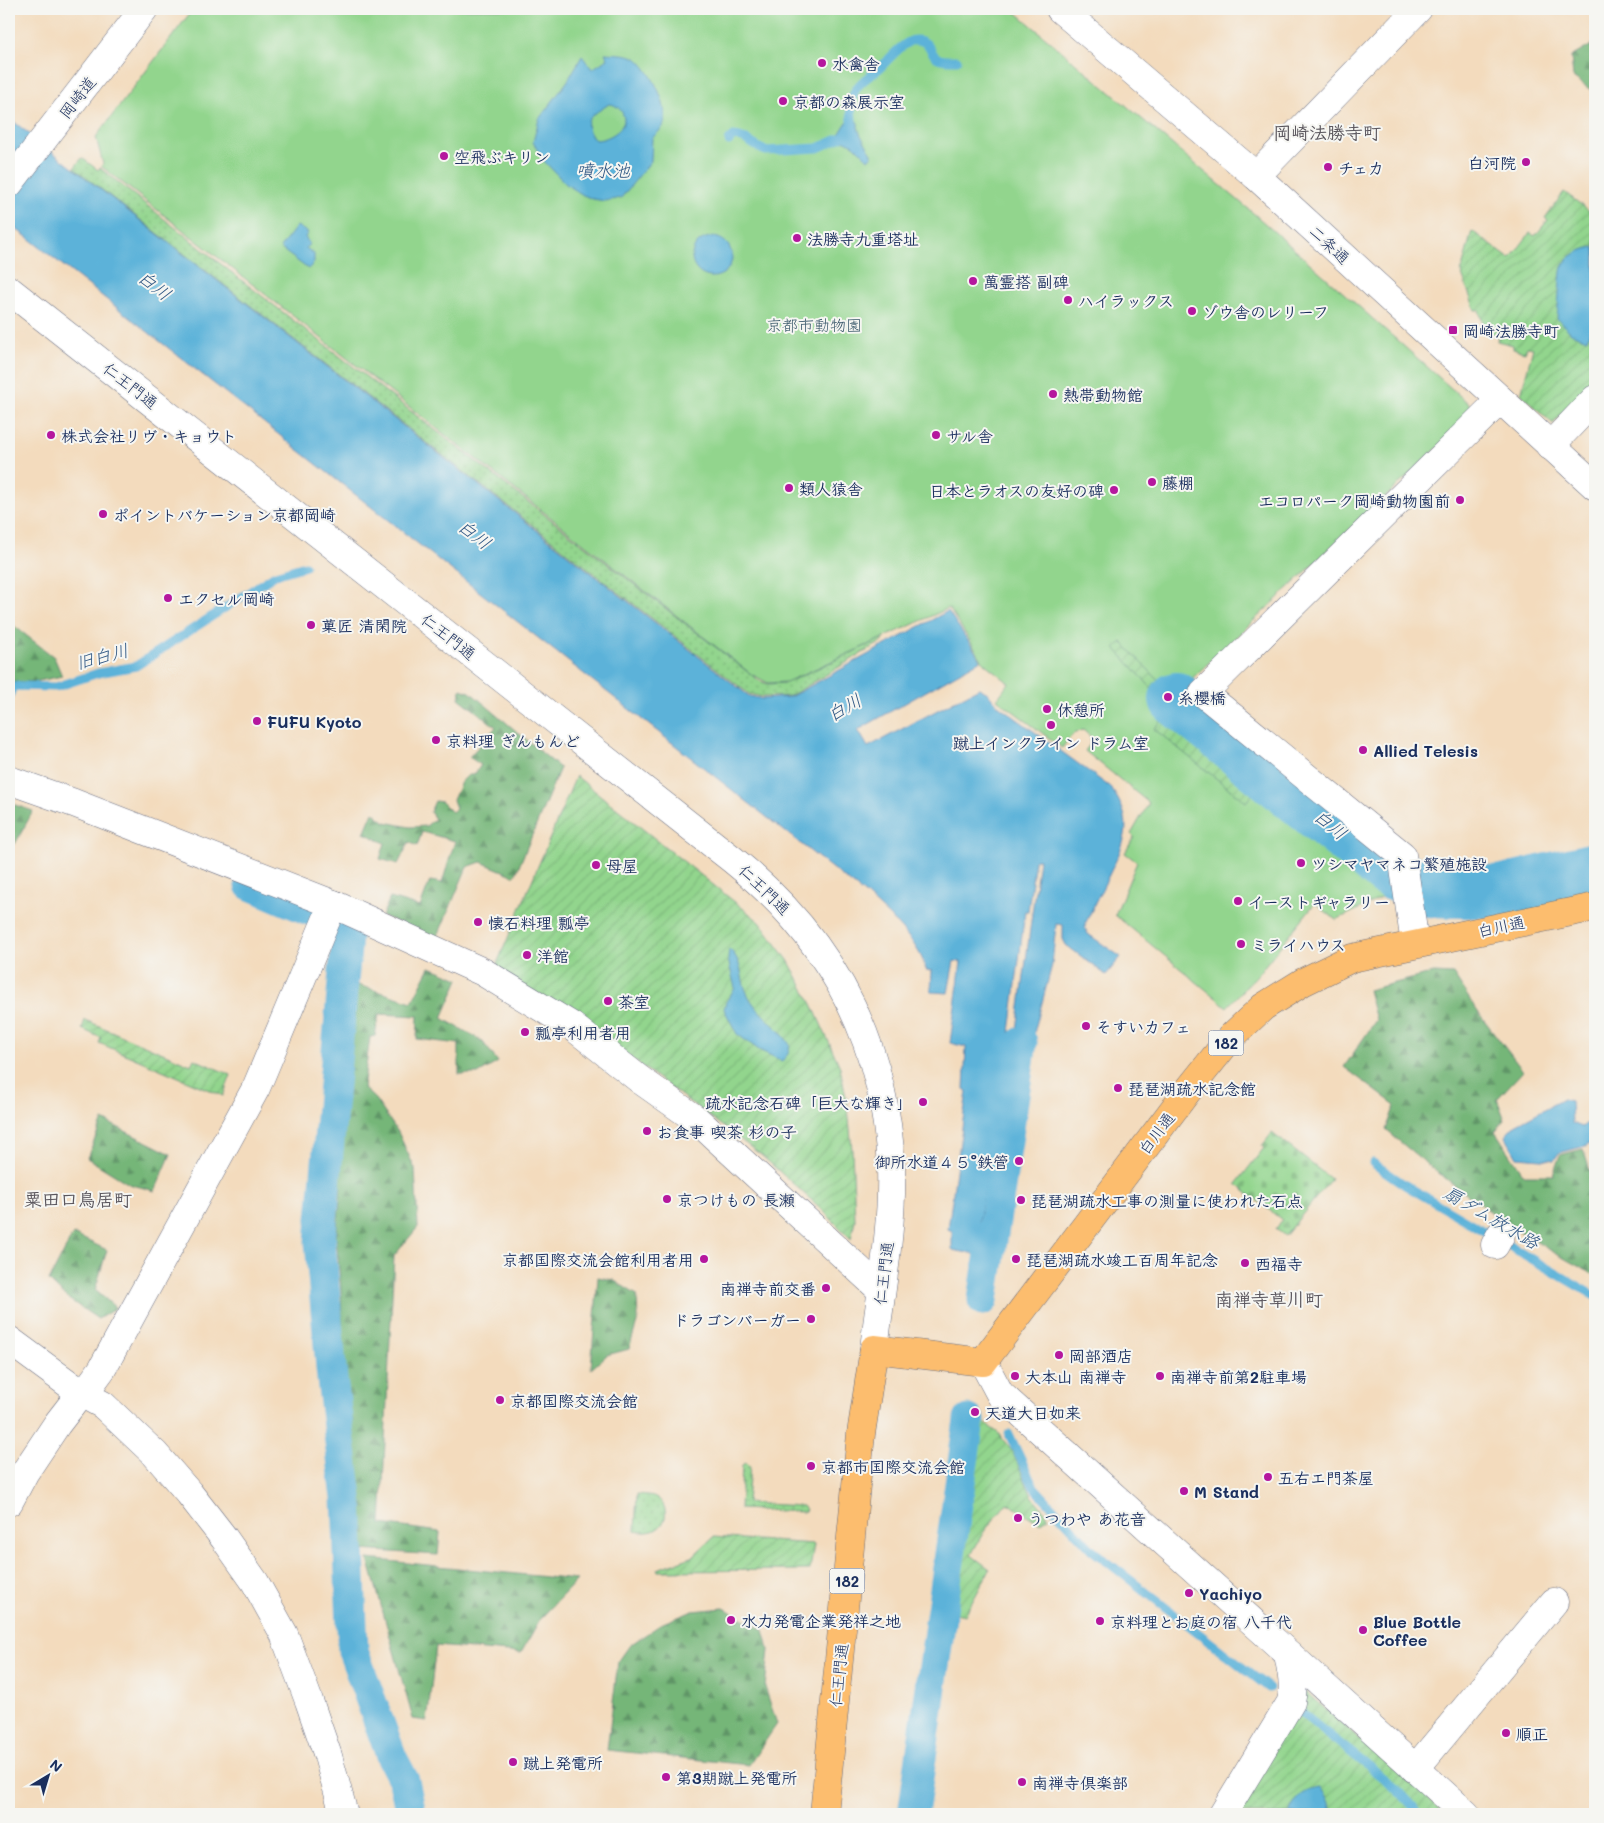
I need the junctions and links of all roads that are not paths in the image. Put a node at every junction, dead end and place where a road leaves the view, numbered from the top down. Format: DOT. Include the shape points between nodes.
graph roads {
  1 [pos="144,9"];
  2 [pos="1060,9"];
  3 [pos="1418,9"];
  4 [pos="1256,176"];
  5 [pos="9,184"];
  6 [pos="9,290"];
  7 [pos="1595,399"];
  8 [pos="1500,400"];
  9 [pos="1550,446"];
  10 [pos="1595,486"];
  11 [pos="9,780"];
  12 [pos="333,904"];
  13 [pos="1595,907"];
  14 [pos="1415,944"];
  15 [pos="881,1290"];
  16 [pos="9,1340"];
  17 [pos="874,1349"];
  18 [pos="983,1362"];
  19 [pos="80,1392"];
  20 [pos="9,1502"];
  21 [pos="1554,1602"];
  22 [pos="1288,1654"];
  23 [pos="1415,1768"];
  24 [pos="344,1814"];
  25 [pos="824,1814"];
  26 [pos="1223,1814"];
  27 [pos="1466,1814"];
  1 -- 5 [label="street, 岡崎道"];
  2 -- 4 [label="street, 二条通"];
  3 -- 4 [label="street"];
  4 -- 8 [label="street, 二条通"];
  6 -- 15 [label="street, 仁王門通" via="733,860 793,916 841,984 864,1034 880,1086 891,1168"];
  7 -- 9 [label="street"];
  8 -- 9 [label="street, 二条通"];
  8 -- 14 [label="street" via="1203,692 1402,855"];
  9 -- 10 [label="street, 二条通"];
  11 -- 12 [label="street"];
  12 -- 15 [label="street" via="483,972 572,1026 697,1120"];
  12 -- 19 [label="street" via="256,1088 102,1369 92,1384"];
  13 -- 14 [label="main road, 白川通 / 182"];
  14 -- 18 [label="main road, 白川通 / 182" via="1352,958 1303,982 1251,1016 1186,1093"];
  15 -- 17 [label="street, 仁王門通"];
  16 -- 19 [label="street"];
  17 -- 18 [label="main road"];
  17 -- 25 [label="main road, 仁王門通 / 182" via="861,1434"];
  18 -- 22 [label="street" via="1000,1394"];
  19 -- 20 [label="street" via="25,1472"];
  19 -- 24 [label="street" via="103,1405 155,1454 189,1493 255,1582 284,1634 328,1756"];
  21 -- 23 [label="street"];
  22 -- 23 [label="street"];
  22 -- 26 [label="street" via="1293,1683 1290,1702"];
  23 -- 27 [label="street"];
}
